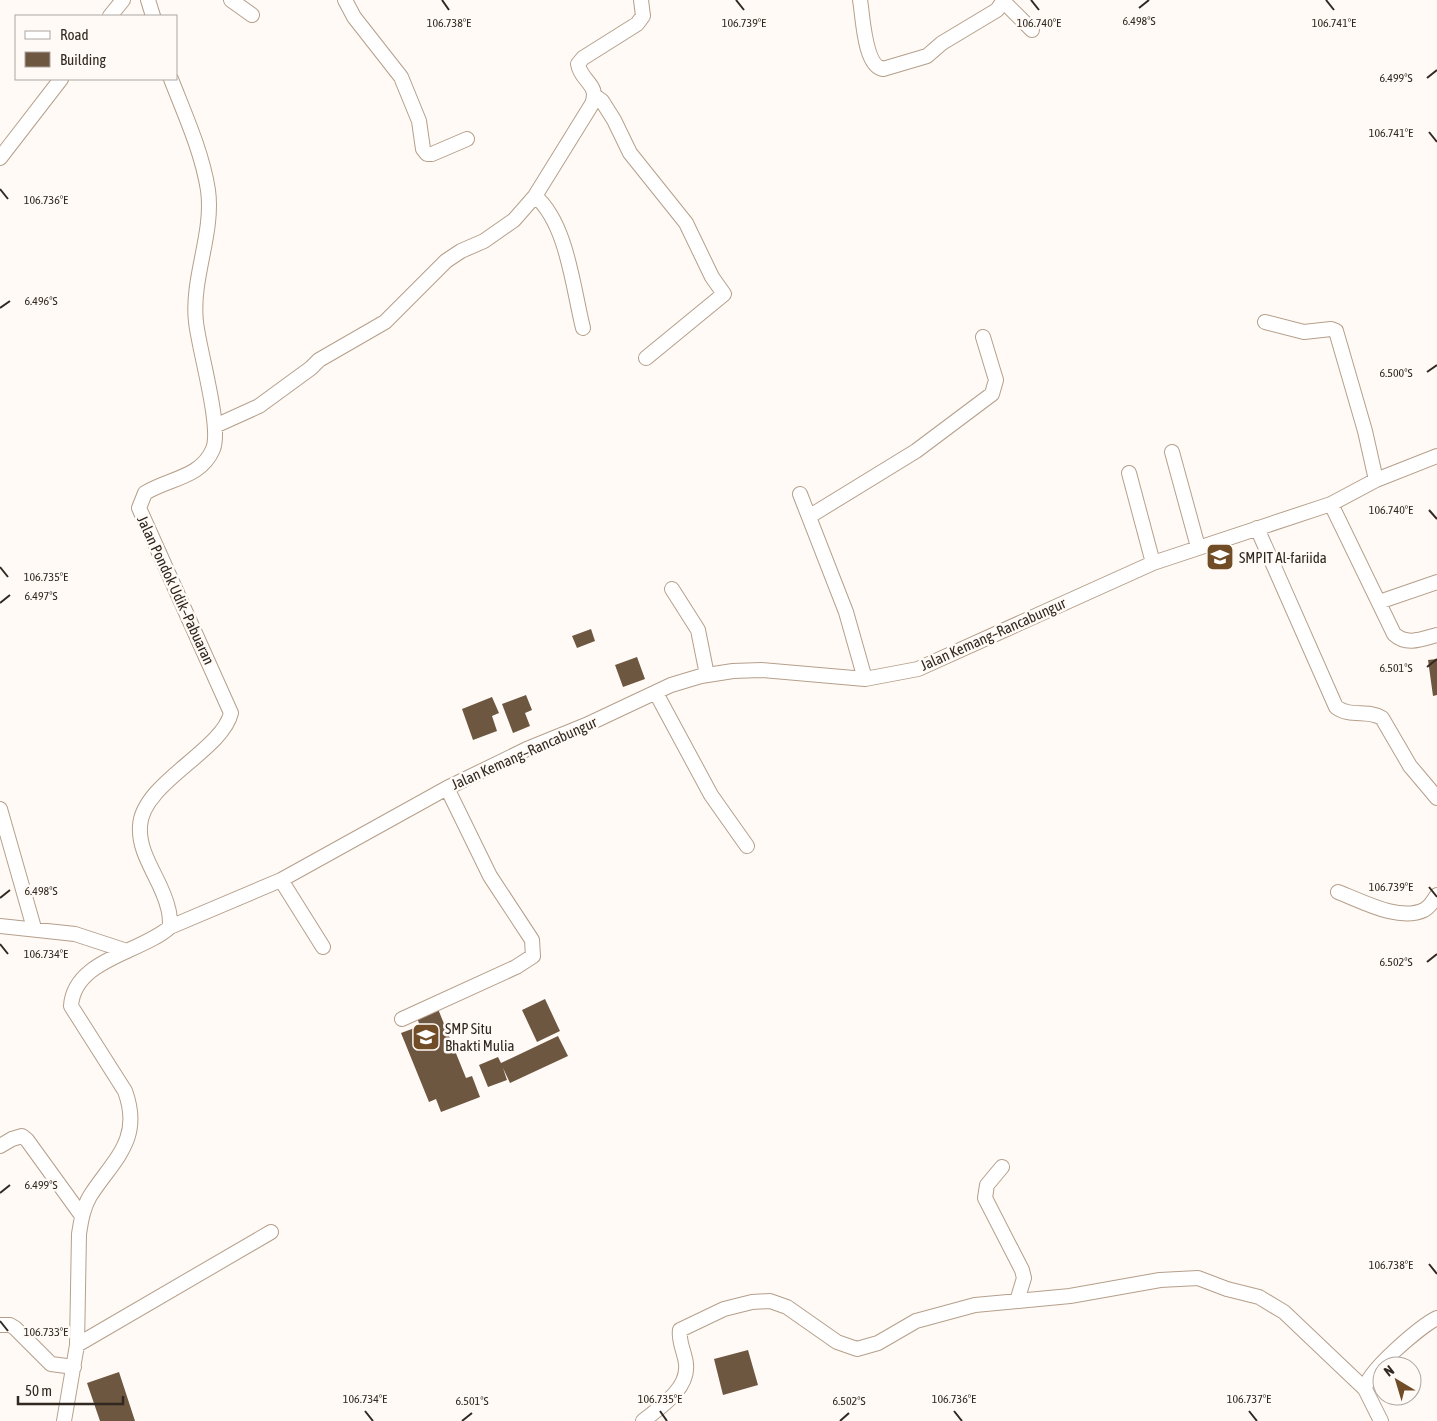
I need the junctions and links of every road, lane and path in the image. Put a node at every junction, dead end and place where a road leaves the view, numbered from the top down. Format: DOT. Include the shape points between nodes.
graph roads {
  1 [pos="123,0"];
  2 [pos="148,0"];
  3 [pos="230,0"];
  4 [pos="345,0"];
  5 [pos="641,0"];
  6 [pos="860,0"];
  7 [pos="1004,1"];
  8 [pos="111,15"];
  9 [pos="153,15"];
  10 [pos="252,15"];
  11 [pos="1032,30"];
  12 [pos="60,80"];
  13 [pos="171,80"];
  14 [pos="595,96"];
  15 [pos="467,139"];
  16 [pos="0,158"];
  17 [pos="535,196"];
  18 [pos="1265,322"];
  19 [pos="584,328"];
  20 [pos="983,336"];
  21 [pos="646,358"];
  22 [pos="215,426"];
  23 [pos="1172,452"];
  24 [pos="1437,456"];
  25 [pos="1129,473"];
  26 [pos="1376,480"];
  27 [pos="800,494"];
  28 [pos="1331,504"];
  29 [pos="810,516"];
  30 [pos="1257,528"];
  31 [pos="1198,547"];
  32 [pos="1154,563"];
  33 [pos="1437,582"];
  34 [pos="672,589"];
  35 [pos="1379,602"];
  36 [pos="1437,635"];
  37 [pos="707,674"];
  38 [pos="865,679"];
  39 [pos="656,693"];
  40 [pos="447,788"];
  41 [pos="1437,798"];
  42 [pos="0,810"];
  43 [pos="747,846"];
  44 [pos="281,880"];
  45 [pos="1338,892"];
  46 [pos="1437,895"];
  47 [pos="0,926"];
  48 [pos="170,927"];
  49 [pos="34,928"];
  50 [pos="323,947"];
  51 [pos="127,951"];
  52 [pos="402,1019"];
  53 [pos="0,1146"];
  54 [pos="1002,1167"];
  55 [pos="82,1216"];
  56 [pos="271,1232"];
  57 [pos="1017,1301"];
  58 [pos="1437,1318"];
  59 [pos="0,1325"];
  60 [pos="77,1345"];
  61 [pos="74,1367"];
  62 [pos="1365,1389"];
  63 [pos="64,1421"];
  64 [pos="643,1421"];
  65 [pos="1381,1421"];
  1 -- 8 [label="street"];
  2 -- 9 [label="street"];
  3 -- 10 [label="street"];
  4 -- 15 [label="street" via="354,17 401,77 427,154"];
  5 -- 14 [label="street" via="643,16 636,24 578,64 579,72 593,88"];
  6 -- 7 [label="street" via="868,53 872,63 883,69 927,56 942,43 997,10"];
  7 -- 11 [label="street"];
  12 -- 16 [label="street"];
  13 -- 22 [label="street, Jalan Pondok Udik–Pabuaran" via="203,166 208,193 208,219 195,295 195,317"];
  14 -- 17 [label="street"];
  14 -- 21 [label="street" via="614,120 630,153 686,223 712,277 724,294"];
  17 -- 19 [label="street" via="559,228"];
  17 -- 22 [label="street" via="514,220 446,262 385,322 319,360 259,406"];
  18 -- 26 [label="street" via="1304,332 1336,331"];
  20 -- 29 [label="street" via="996,380 992,394 916,451"];
  22 -- 48 [label="street, Jalan Pondok Udik–Pabuaran" via="214,447 206,462 196,471 145,493 139,508 231,713 219,733 152,797 142,814 142,848 169,909"];
  23 -- 31 [label="street"];
  24 -- 26 [label="street, Jalan Kemang–Rancabungur"];
  25 -- 32 [label="street"];
  26 -- 28 [label="street, Jalan Kemang–Rancabungur"];
  27 -- 29 [label="street"];
  28 -- 30 [label="street, Jalan Kemang–Rancabungur"];
  28 -- 35 [label="street"];
  29 -- 38 [label="street" via="846,612"];
  30 -- 31 [label="street, Jalan Kemang–Rancabungur"];
  30 -- 41 [label="street" via="1336,707 1345,714 1376,714 1382,718 1410,766"];
  31 -- 32 [label="street, Jalan Kemang–Rancabungur"];
  32 -- 38 [label="street, Jalan Kemang–Rancabungur" via="918,669"];
  33 -- 35 [label="street"];
  34 -- 37 [label="street" via="698,630"];
  35 -- 36 [label="street" via="1394,634 1401,640"];
  37 -- 38 [label="street, Jalan Kemang–Rancabungur" via="761,670"];
  37 -- 39 [label="street, Jalan Kemang–Rancabungur"];
  39 -- 40 [label="street, Jalan Kemang–Rancabungur" via="527,748"];
  39 -- 43 [label="street" via="711,795"];
  40 -- 44 [label="street, Jalan Kemang–Rancabungur"];
  40 -- 52 [label="street" via="490,876 532,940 533,956 516,968"];
  42 -- 49 [label="street"];
  44 -- 48 [label="street, Jalan Kemang–Rancabungur"];
  44 -- 50 [label="street"];
  45 -- 46 [label="street" via="1405,914 1424,910"];
  47 -- 49 [label="street"];
  48 -- 51 [label="street, Jalan Kemang–Rancabungur" via="156,938"];
  49 -- 51 [label="street" via="75,934"];
  51 -- 55 [label="street, Jalan Kemang–Rancabungur" via="80,980 72,993 71,1006 76,1016 125,1091 131,1119 116,1162 90,1197"];
  53 -- 55 [label="street" via="12,1138 22,1136 28,1140"];
  54 -- 57 [label="street" via="984,1191 1022,1270 1024,1278"];
  55 -- 60 [label="street, Jalan Kemang–Rancabungur"];
  56 -- 60 [label="street"];
  57 -- 62 [label="street" via="1070,1296 1160,1280 1198,1278 1258,1297 1284,1312"];
  57 -- 64 [label="street" via="975,1305 916,1321 878,1343 857,1349 837,1342 787,1307 770,1301 724,1310 680,1330 687,1367 682,1385"];
  58 -- 62 [label="street" via="1411,1335 1385,1360"];
  59 -- 61 [label="street" via="15,1328 51,1364"];
  60 -- 61 [label="street, Jalan Kemang–Rancabungur"];
  61 -- 63 [label="street, Jalan Kemang–Rancabungur"];
  62 -- 65 [label="street"];
}
